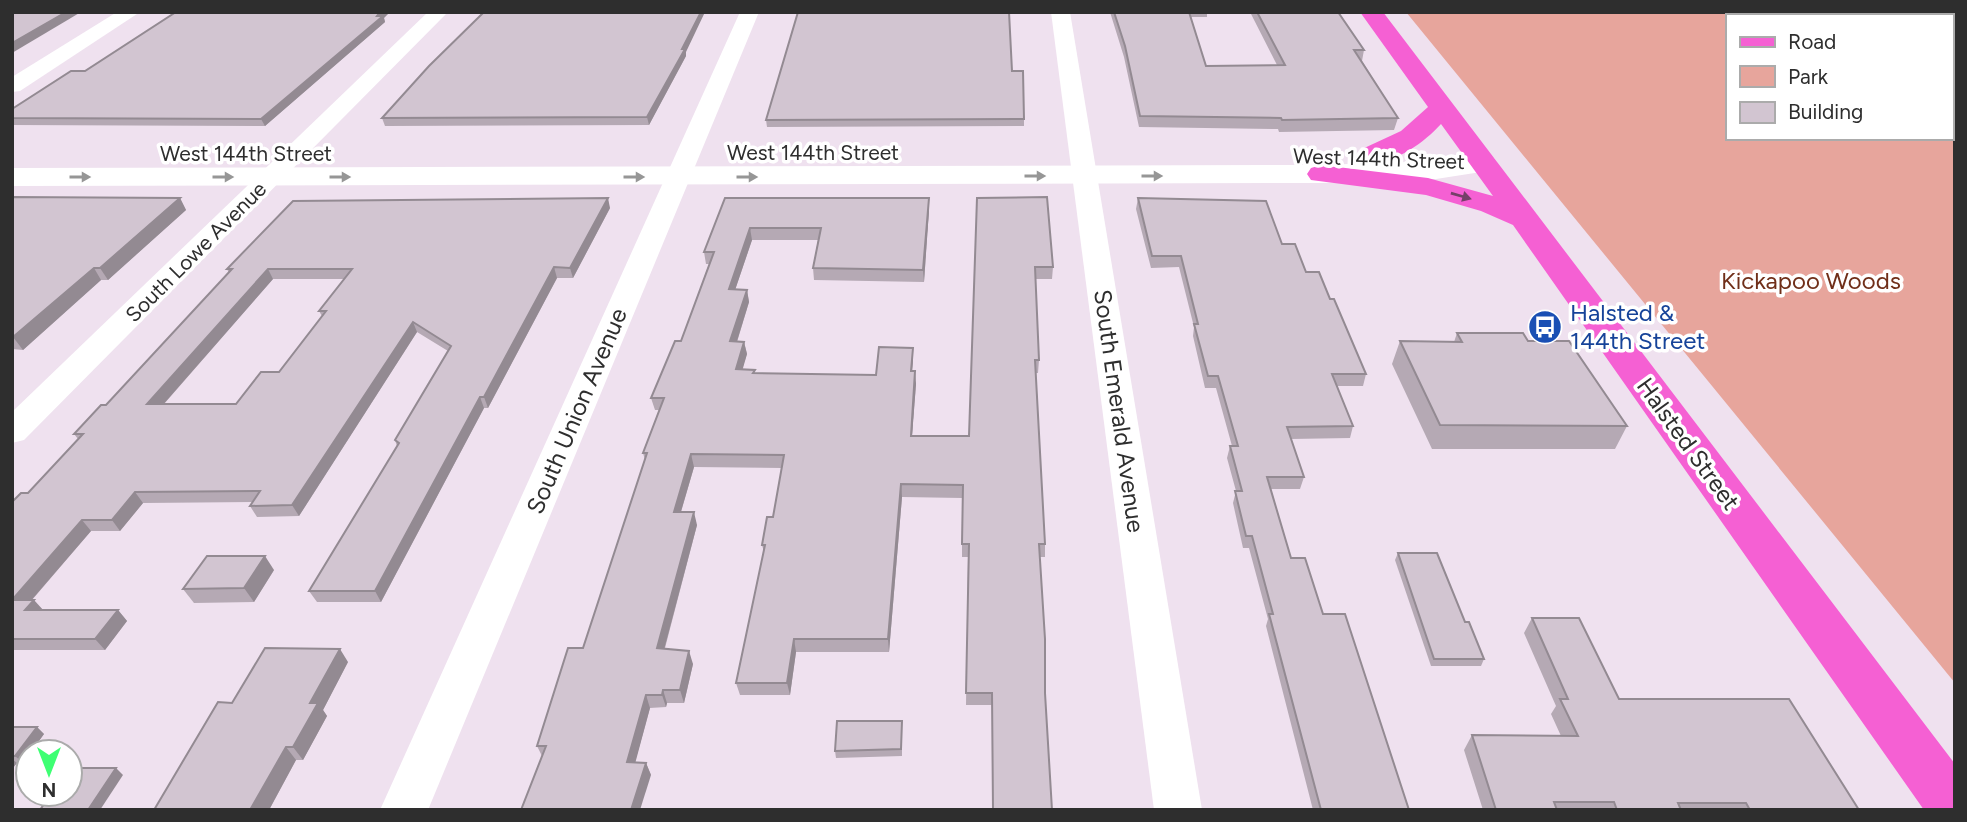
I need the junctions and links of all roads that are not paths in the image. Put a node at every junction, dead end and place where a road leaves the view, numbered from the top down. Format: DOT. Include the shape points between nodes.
graph roads {
  1 [pos="131,12"];
  2 [pos="439,12"];
  3 [pos="750,12"];
  4 [pos="1060,12"];
  5 [pos="1371,12"];
  6 [pos="12,86"];
  7 [pos="1442,107"];
  8 [pos="295,154"];
  9 [pos="12,155"];
  10 [pos="1370,156"];
  11 [pos="1082,164"];
  12 [pos="1484,164"];
  13 [pos="684,165"];
  14 [pos="1321,174"];
  15 [pos="12,177"];
  16 [pos="271,177"];
  17 [pos="1524,218"];
  18 [pos="12,432"];
  19 [pos="1955,808"];
  20 [pos="404,810"];
  21 [pos="1178,810"];
  1 -- 6 [label="street"];
  2 -- 8 [label="street, South Lowe Avenue"];
  3 -- 13 [label="street, South Union Avenue"];
  4 -- 11 [label="street, South Emerald Avenue"];
  5 -- 7 [label="main road, Halsted Street"];
  7 -- 10 [label="main road" via="1414,137"];
  7 -- 12 [label="main road, Halsted Street"];
  8 -- 9 [label="street, West 144th Street"];
  8 -- 13 [label="street, West 144th Street"];
  8 -- 16 [label="street, South Lowe Avenue"];
  10 -- 11 [label="street, West 144th Street"];
  10 -- 12 [label="street, West 144th Street"];
  11 -- 13 [label="street, West 144th Street"];
  11 -- 14 [label="street, West 144th Street, one-way"];
  11 -- 21 [label="street, South Emerald Avenue"];
  12 -- 14 [label="street, West 144th Street"];
  12 -- 17 [label="main road, Halsted Street"];
  16 -- 13 [label="street, West 144th Street, one-way"];
  13 -- 20 [label="street, South Union Avenue"];
  14 -- 17 [label="main road, one-way" via="1427,187"];
  15 -- 16 [label="street, West 144th Street, one-way"];
  16 -- 18 [label="street, South Lowe Avenue"];
  17 -- 19 [label="main road, Halsted Street"];
}
